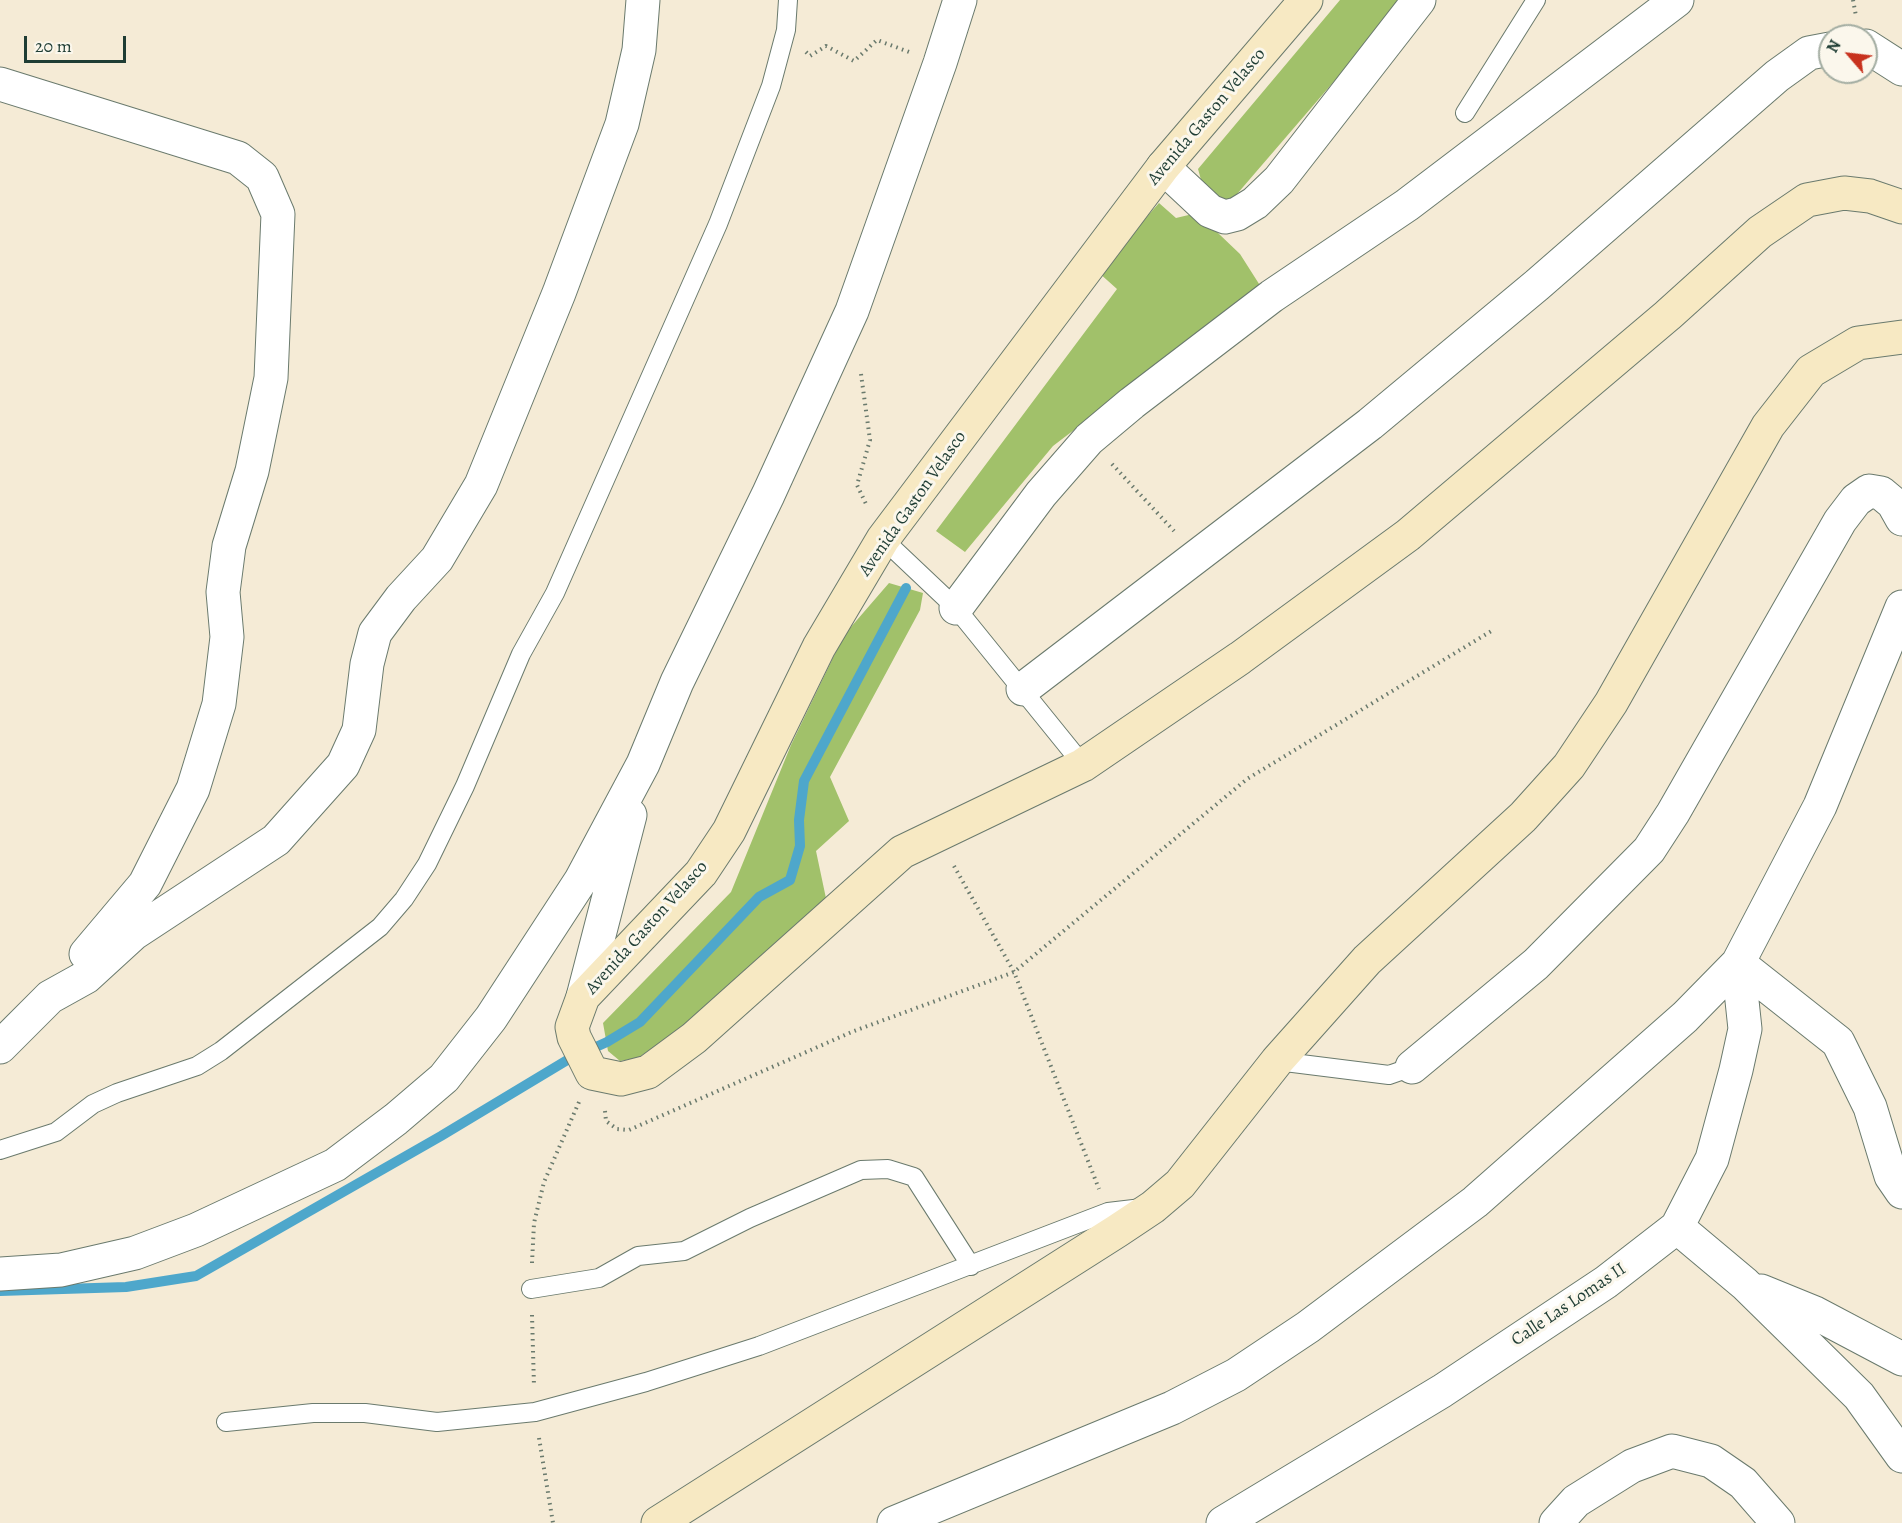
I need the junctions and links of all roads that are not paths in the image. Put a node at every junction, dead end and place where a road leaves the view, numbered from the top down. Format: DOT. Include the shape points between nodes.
graph roads {
  1 [pos="643,0"];
  2 [pos="788,0"];
  3 [pos="960,0"];
  4 [pos="1306,0"];
  5 [pos="1419,0"];
  6 [pos="1536,0"];
  7 [pos="1677,0"];
  8 [pos="1818,51"];
  9 [pos="1878,54"];
  10 [pos="1902,69"];
  11 [pos="0,84"];
  12 [pos="1465,113"];
  13 [pos="1163,167"];
  14 [pos="1902,207"];
  15 [pos="1902,337"];
  16 [pos="1902,519"];
  17 [pos="883,539"];
  18 [pos="1902,607"];
  19 [pos="956,608"];
  20 [pos="1023,689"];
  21 [pos="643,764"];
  22 [pos="1083,765"];
  23 [pos="1738,963"];
  24 [pos="50,997"];
  25 [pos="583,997"];
  26 [pos="0,1047"];
  27 [pos="1277,1061"];
  28 [pos="1412,1067"];
  29 [pos="0,1150"];
  30 [pos="1902,1192"];
  31 [pos="1153,1207"];
  32 [pos="1677,1227"];
  33 [pos="971,1266"];
  34 [pos="0,1274"];
  35 [pos="1745,1284"];
  36 [pos="531,1288"];
  37 [pos="1902,1359"];
  38 [pos="226,1422"];
  39 [pos="1902,1456"];
  40 [pos="658,1523"];
  41 [pos="894,1523"];
  42 [pos="1223,1523"];
  43 [pos="1556,1523"];
  44 [pos="1778,1523"];
  1 -- 24 [label="street" via="639,50 622,124 555,303 480,485 437,559 375,633 359,730 343,765 276,840 133,934 86,977"];
  2 -- 29 [label="lane" via="786,30 771,86 718,224 555,593 521,654 432,855 404,899 380,927 197,1066 117,1093 93,1104 56,1132"];
  3 -- 21 [label="street" via="852,311 677,682"];
  4 -- 13 [label="street, Avenida Gaston Velasco"];
  5 -- 13 [label="street" via="1279,180 1255,203 1225,217 1210,211"];
  6 -- 12 [label="lane"];
  7 -- 19 [label="street" via="1407,205 1272,296 1089,439 1041,494"];
  8 -- 20 [label="street" via="1809,53 1778,76 1379,416"];
  9 -- 10 [label="street"];
  11 -- 24 [label="street" via="238,158 262,177 278,214 271,378 252,471 229,546 223,592 227,637 219,704 193,789 145,884"];
  13 -- 17 [label="street, Avenida Gaston Velasco"];
  14 -- 22 [label="street" via="1870,196 1844,193 1807,200 1760,232 1659,323 1408,535 1240,658"];
  15 -- 27 [label="street" via="1858,343 1811,370 1768,426 1611,703 1569,766 1523,817 1367,960"];
  16 -- 28 [label="street" via="1893,503 1881,493 1869,491 1857,500 1832,535 1649,850 1536,964"];
  17 -- 19 [label="lane"];
  17 -- 25 [label="street, Avenida Gaston Velasco" via="819,647 729,831 701,873"];
  18 -- 23 [label="street" via="1820,806"];
  19 -- 20 [label="lane"];
  20 -- 22 [label="lane"];
  21 -- 25 [label="street"];
  21 -- 34 [label="street" via="581,880 491,1018 444,1078 396,1119 334,1165 196,1230 135,1253 61,1270"];
  22 -- 25 [label="street, Avenida Gaston Velasco" via="902,852 694,1038 648,1072 621,1079 593,1072 572,1027"];
  23 -- 30 [label="street" via="1838,1042 1870,1107 1891,1176"];
  23 -- 32 [label="street, Calle Las Lomas II" via="1745,1029 1736,1070 1712,1159"];
  23 -- 41 [label="street" via="1685,1017 1476,1202 1308,1327 1236,1375 1172,1408"];
  24 -- 26 [label="street"];
  27 -- 28 [label="lane" via="1389,1075"];
  27 -- 31 [label="street" via="1180,1184"];
  31 -- 33 [label="lane" via="1108,1212"];
  31 -- 40 [label="street"];
  32 -- 35 [label="street"];
  32 -- 42 [label="street, Calle Las Lomas II" via="1606,1282 1442,1391"];
  33 -- 36 [label="lane" via="914,1177 888,1169 861,1170 684,1251 638,1256 599,1278"];
  33 -- 38 [label="lane" via="759,1346 535,1412 436,1422 365,1413 312,1413"];
  35 -- 37 [label="street" via="1815,1313"];
  35 -- 39 [label="street" via="1859,1396"];
  43 -- 44 [label="street" via="1576,1502 1632,1466 1672,1451 1711,1461 1743,1483"];
}
